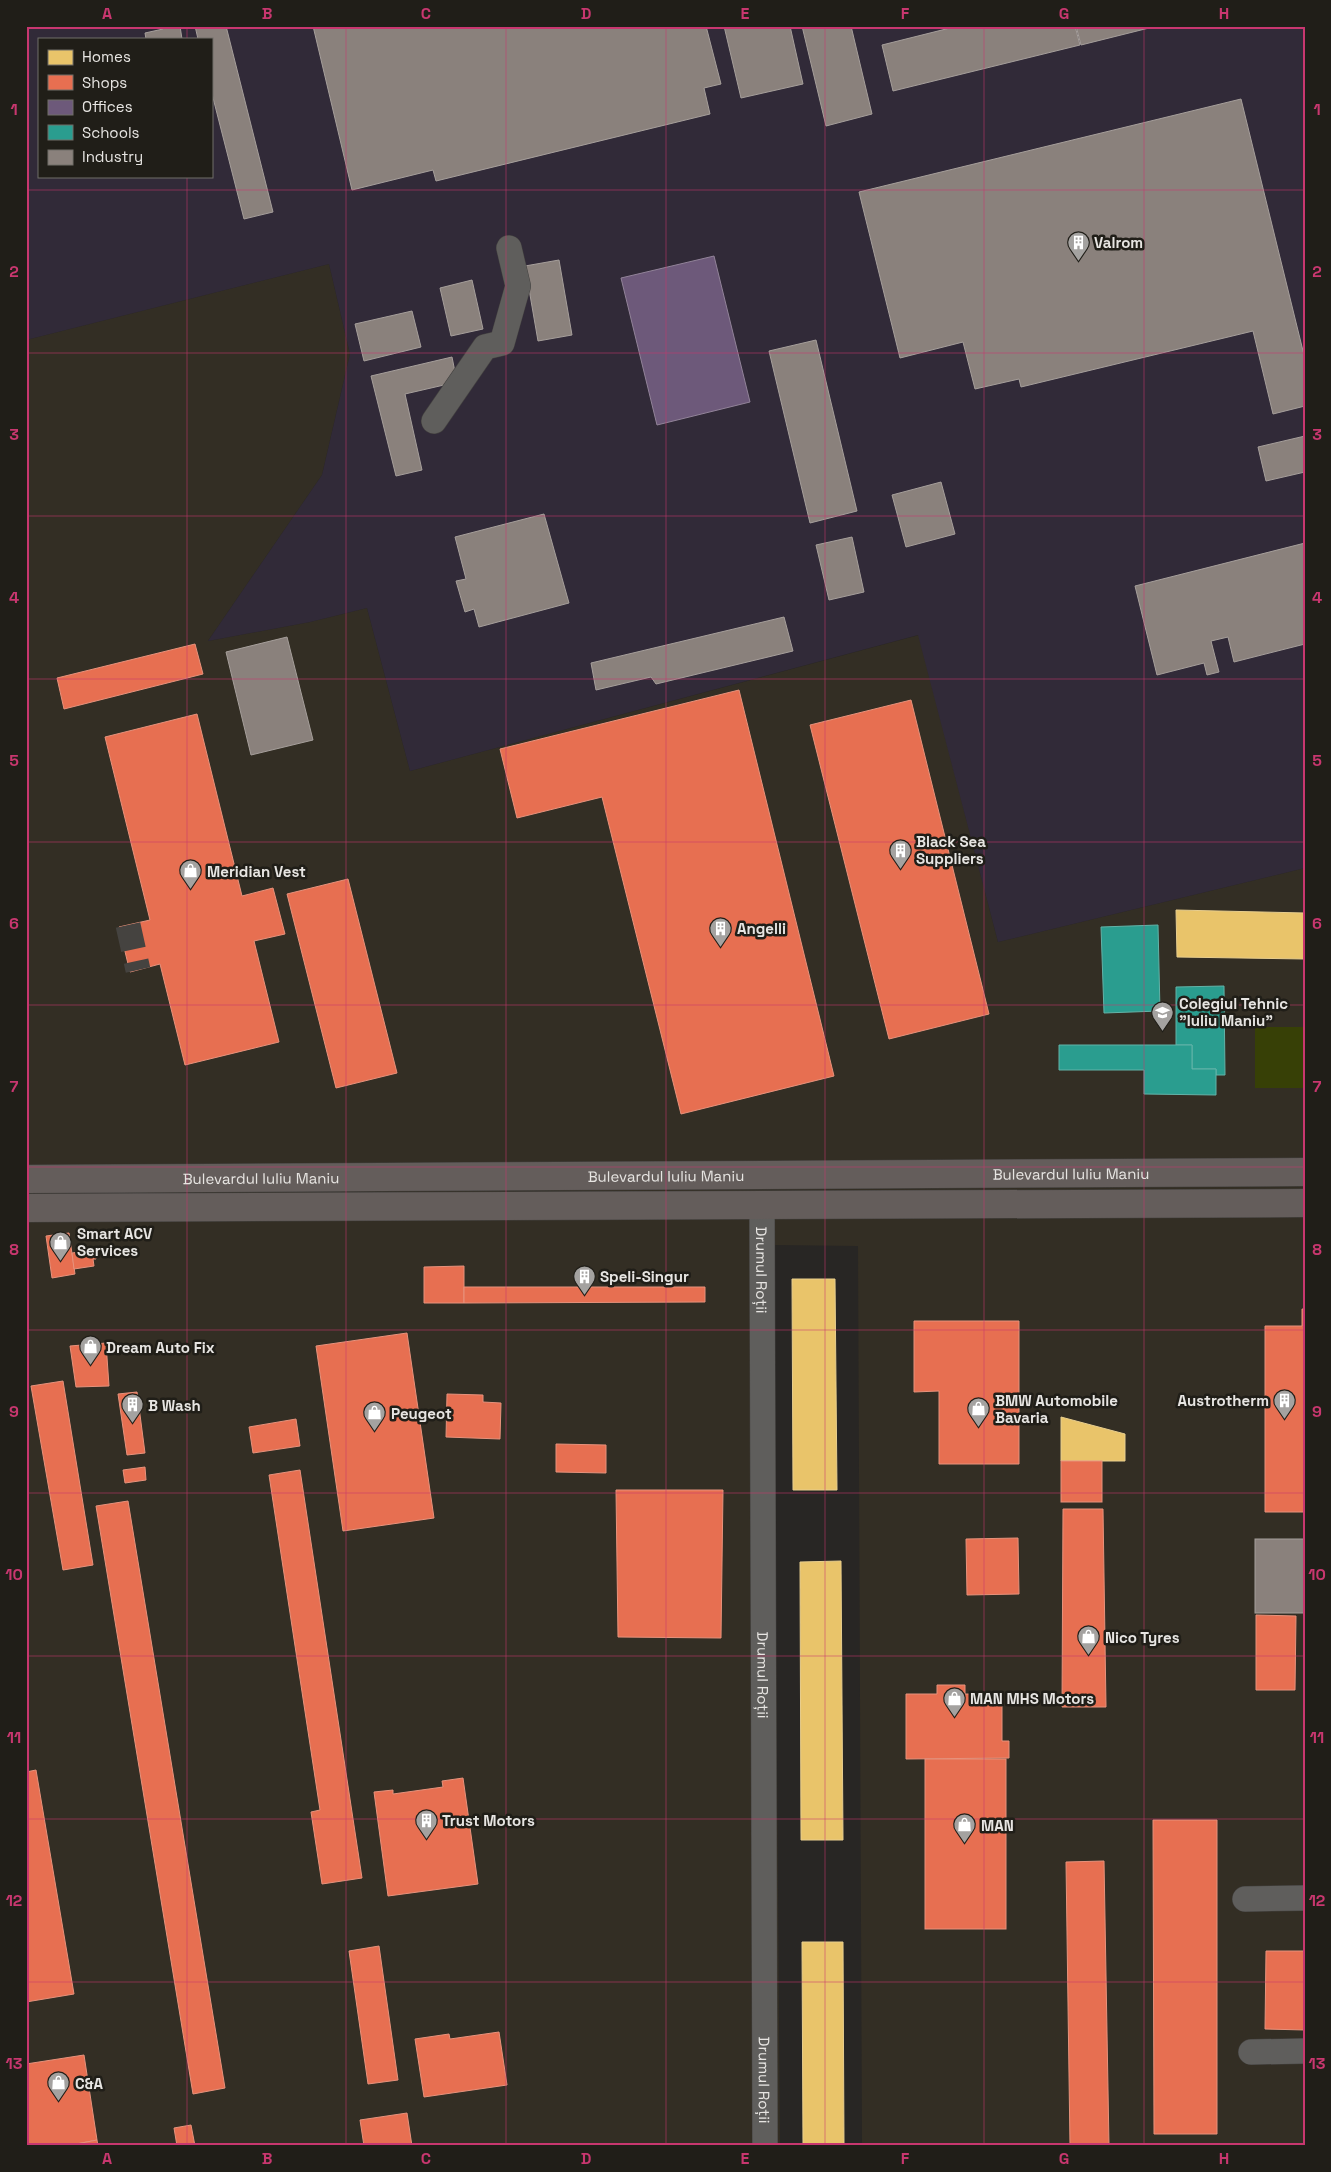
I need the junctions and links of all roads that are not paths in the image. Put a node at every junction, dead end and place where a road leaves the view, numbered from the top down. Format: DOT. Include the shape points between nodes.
graph roads {
  1 [pos="509,248"];
  2 [pos="434,422"];
  3 [pos="1305,1172"];
  4 [pos="188,1178"];
  5 [pos="26,1179"];
  6 [pos="1305,1192"];
  7 [pos="1247,1204"];
  8 [pos="1305,1204"];
  9 [pos="762,1205"];
  10 [pos="137,1207"];
  11 [pos="26,1208"];
  12 [pos="1305,1898"];
  13 [pos="1245,1899"];
  14 [pos="1305,2051"];
  15 [pos="1252,2052"];
  16 [pos="765,2146"];
  1 -- 2 [label="street" via="518,286 502,343 485,347"];
  3 -- 4 [label="main road, Bulevardul Iuliu Maniu"];
  4 -- 5 [label="main road, Bulevardul Iuliu Maniu"];
  4 -- 10 [label="main road" via="155,1191"];
  6 -- 7 [label="main road" via="1280,1194"];
  7 -- 8 [label="main road, Bulevardul Iuliu Maniu"];
  7 -- 9 [label="main road, Bulevardul Iuliu Maniu"];
  9 -- 10 [label="main road, Bulevardul Iuliu Maniu"];
  9 -- 16 [label="street, Drumul Roții"];
  10 -- 11 [label="main road, Bulevardul Iuliu Maniu"];
  12 -- 13 [label="street"];
  14 -- 15 [label="street"];
}
